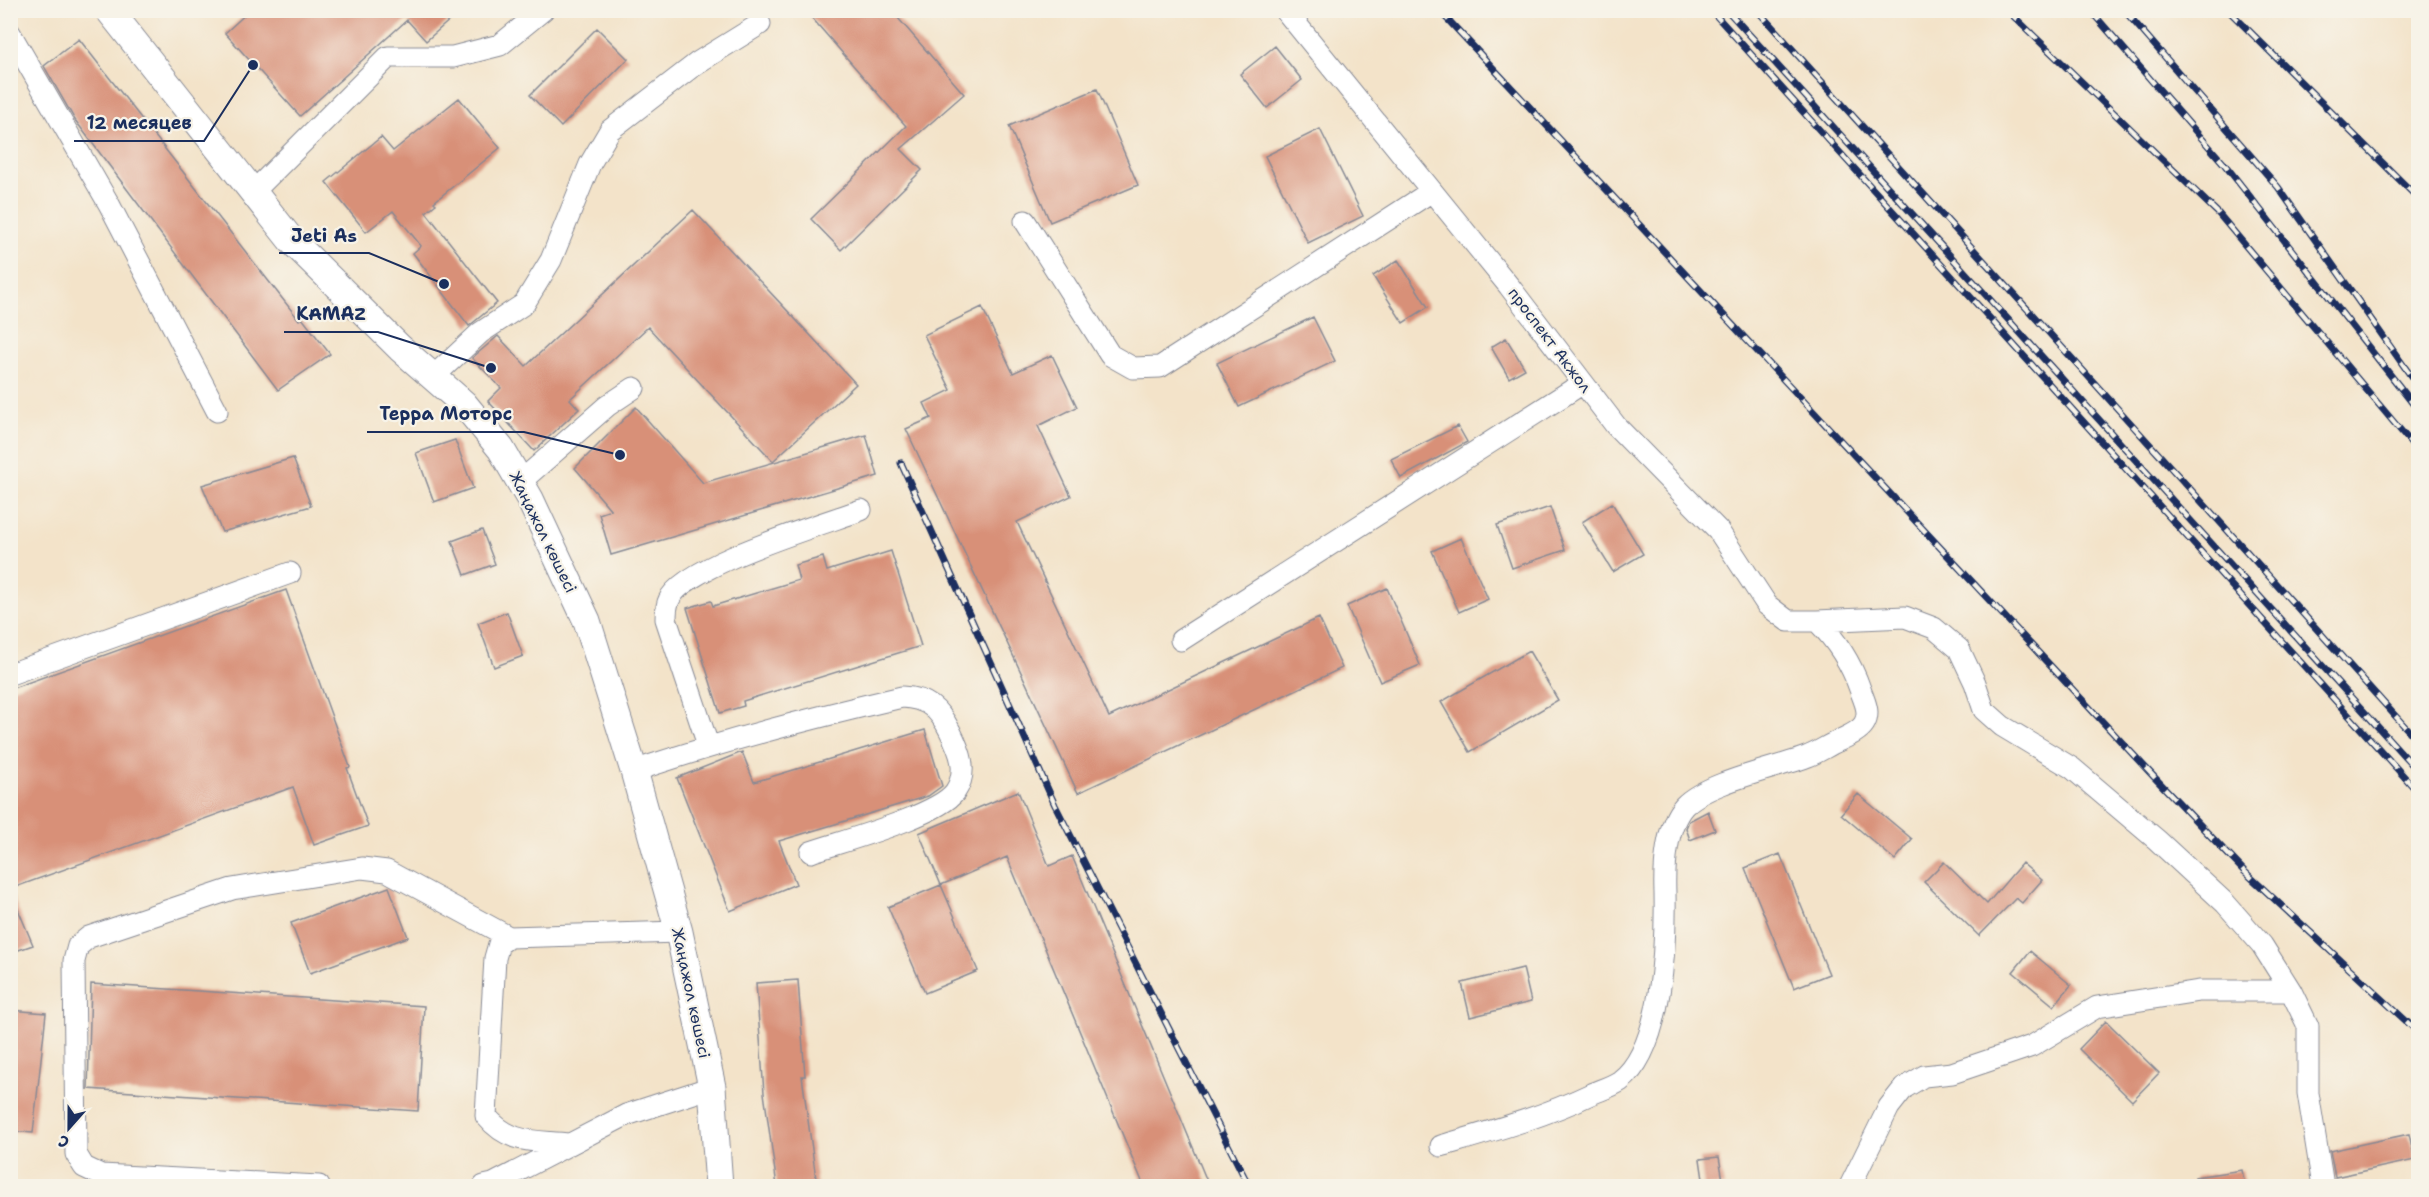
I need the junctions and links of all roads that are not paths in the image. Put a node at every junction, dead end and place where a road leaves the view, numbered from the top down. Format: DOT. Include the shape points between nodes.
graph roads {
  1 [pos="109,10"];
  2 [pos="543,10"];
  3 [pos="1285,10"];
  4 [pos="760,24"];
  5 [pos="10,33"];
  6 [pos="1432,191"];
  7 [pos="253,192"];
  8 [pos="1025,221"];
  9 [pos="433,377"];
  10 [pos="1583,383"];
  11 [pos="634,388"];
  12 [pos="217,411"];
  13 [pos="520,482"];
  14 [pos="861,510"];
  15 [pos="291,573"];
  16 [pos="1818,621"];
  17 [pos="1181,640"];
  18 [pos="10,674"];
  19 [pos="708,745"];
  20 [pos="634,771"];
  21 [pos="811,852"];
  22 [pos="679,932"];
  23 [pos="509,937"];
  24 [pos="2291,991"];
  25 [pos="711,1087"];
  26 [pos="569,1144"];
  27 [pos="1441,1146"];
  28 [pos="319,1186"];
  29 [pos="484,1186"];
  30 [pos="719,1186"];
  31 [pos="1850,1186"];
  32 [pos="2323,1186"];
  1 -- 7 [label="main road, Жаңажол көшесі"];
  2 -- 7 [label="street" via="500,45 453,57 388,57"];
  3 -- 6 [label="street, проспект Акжол"];
  4 -- 9 [label="street" via="697,63 610,130 590,164 551,260 524,304 480,333"];
  5 -- 12 [label="street" via="109,204"];
  6 -- 8 [label="street" via="1160,367 1133,368 1110,355"];
  6 -- 10 [label="street, проспект Акжол"];
  7 -- 9 [label="main road, Жаңажол көшесі" via="291,240"];
  9 -- 13 [label="main road, Жаңажол көшесі" via="464,404 501,449"];
  10 -- 16 [label="street, проспект Акжол" via="1622,433 1718,530 1767,605 1788,621"];
  10 -- 17 [label="street"];
  11 -- 13 [label="street" via="607,406"];
  13 -- 20 [label="main road, Жаңажол көшесі" via="586,621"];
  14 -- 19 [label="street" via="706,568 669,599 666,619"];
  15 -- 18 [label="street"];
  16 -- 24 [label="street, проспект Акжол" via="1905,617 1934,628 1959,649 1984,710 2002,726 2072,768 2157,840 2225,903 2262,945"];
  16 -- 27 [label="street" via="1834,639 1858,681 1868,712 1864,725 1808,756 1724,784 1684,806 1667,849 1659,995 1637,1062 1620,1081 1555,1111"];
  19 -- 20 [label="street"];
  19 -- 21 [label="street" via="902,697 916,697 931,704 943,717 962,754 962,771 955,791 936,808"];
  20 -- 22 [label="main road, Жаңажол көшесі"];
  22 -- 23 [label="street"];
  22 -- 25 [label="main road, Жаңажол көшесі"];
  23 -- 26 [label="street" via="499,944 495,958 486,1116 511,1137"];
  23 -- 28 [label="street" via="387,871 362,868 232,889 89,937 78,946 74,961 76,1154 84,1167 101,1175"];
  24 -- 31 [label="street" via="2199,991 2097,1006 2032,1046 1952,1073 1924,1076 1904,1088 1889,1107"];
  24 -- 32 [label="street, проспект Акжол" via="2308,1026 2308,1093"];
  25 -- 26 [label="street" via="626,1115"];
  25 -- 30 [label="main road, Жаңажол көшесі"];
  26 -- 29 [label="street"];
}
